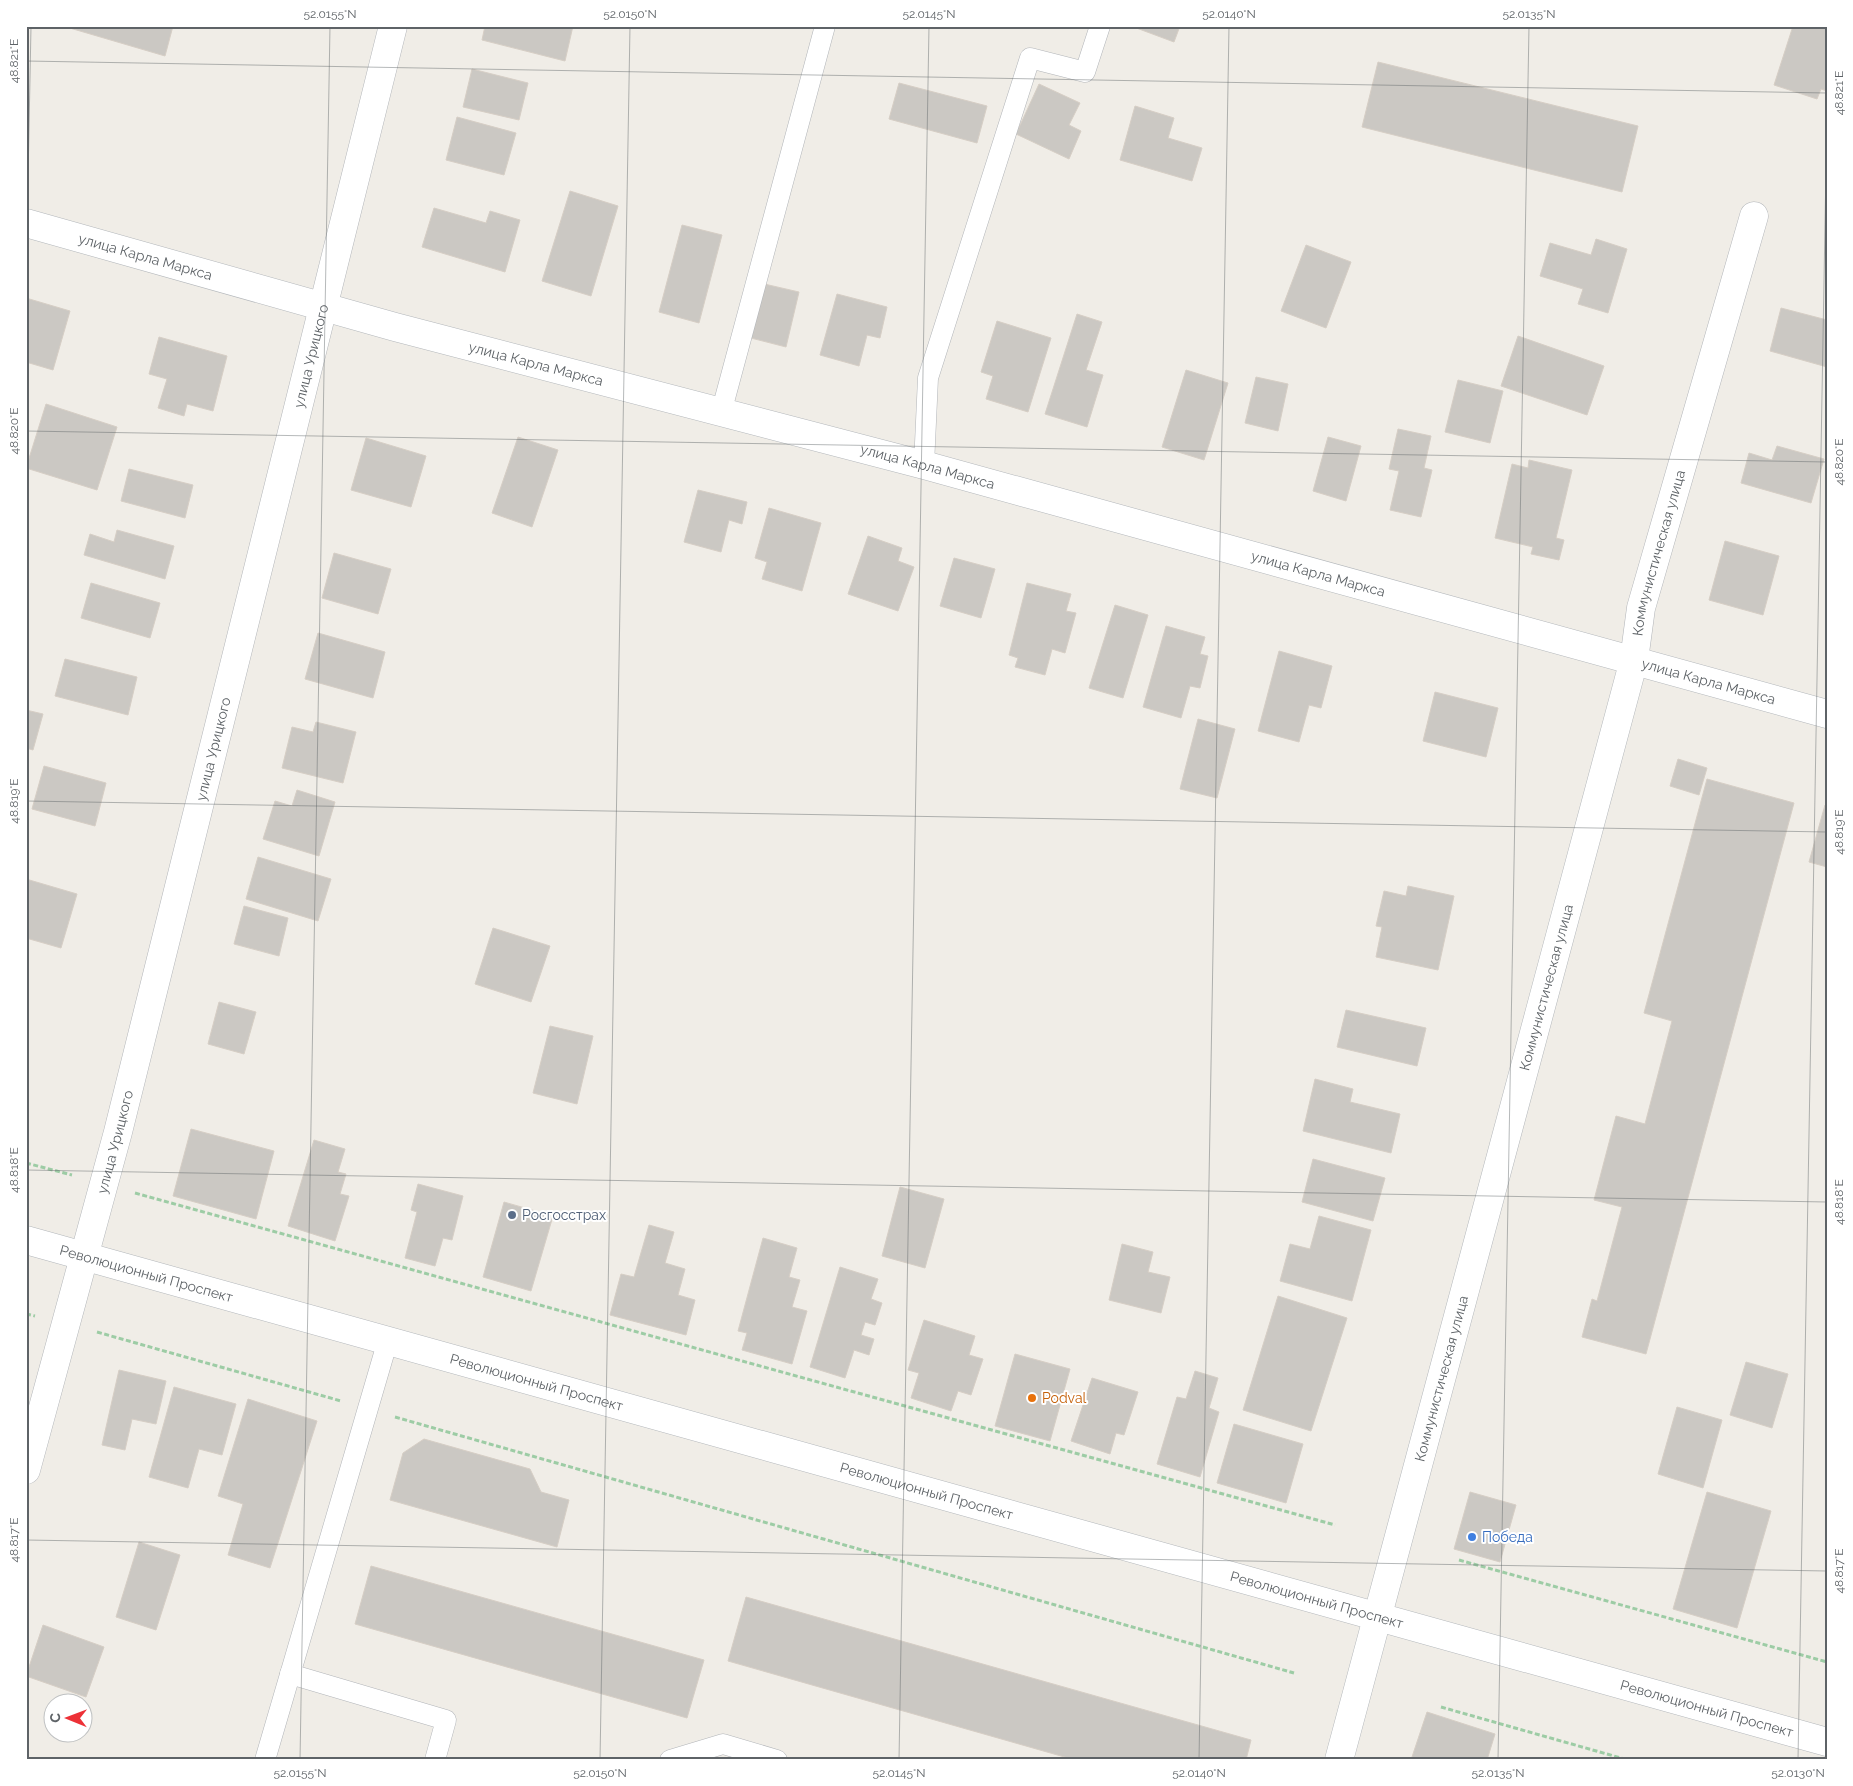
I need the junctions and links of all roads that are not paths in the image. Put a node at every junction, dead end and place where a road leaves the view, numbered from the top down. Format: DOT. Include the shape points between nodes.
graph roads {
  1 [pos="393,26"];
  2 [pos="825,26"];
  3 [pos="1100,26"];
  4 [pos="1754,216"];
  5 [pos="26,223"];
  6 [pos="322,306"];
  7 [pos="721,413"];
  8 [pos="924,466"];
  9 [pos="1634,660"];
  10 [pos="1827,714"];
  11 [pos="26,1240"];
  12 [pos="86,1257"];
  13 [pos="388,1340"];
  14 [pos="26,1470"];
  15 [pos="1379,1615"];
  16 [pos="290,1674"];
  17 [pos="1827,1742"];
  18 [pos="265,1760"];
  19 [pos="435,1760"];
  20 [pos="670,1760"];
  21 [pos="777,1760"];
  22 [pos="1339,1760"];
  1 -- 6 [label="street, улица Урицкого"];
  2 -- 7 [label="lane"];
  3 -- 8 [label="lane" via="1085,72 1030,58 928,378"];
  4 -- 9 [label="street, Коммунистическая улица" via="1641,608"];
  5 -- 6 [label="street, улица Карла Маркса"];
  6 -- 7 [label="street, улица Карла Маркса"];
  6 -- 12 [label="street, улица Урицкого"];
  7 -- 8 [label="street, улица Карла Маркса"];
  8 -- 9 [label="street, улица Карла Маркса"];
  9 -- 10 [label="street, улица Карла Маркса"];
  9 -- 15 [label="street, Коммунистическая улица"];
  11 -- 12 [label="street, Революционный Проспект"];
  12 -- 13 [label="street, Революционный Проспект"];
  12 -- 14 [label="street, улица Урицкого"];
  13 -- 15 [label="street, Революционный Проспект"];
  13 -- 16 [label="lane"];
  15 -- 17 [label="street, Революционный Проспект"];
  15 -- 22 [label="street, Коммунистическая улица"];
  16 -- 18 [label="lane"];
  16 -- 19 [label="lane" via="446,1720"];
  20 -- 21 [label="lane" via="723,1744"];
}
